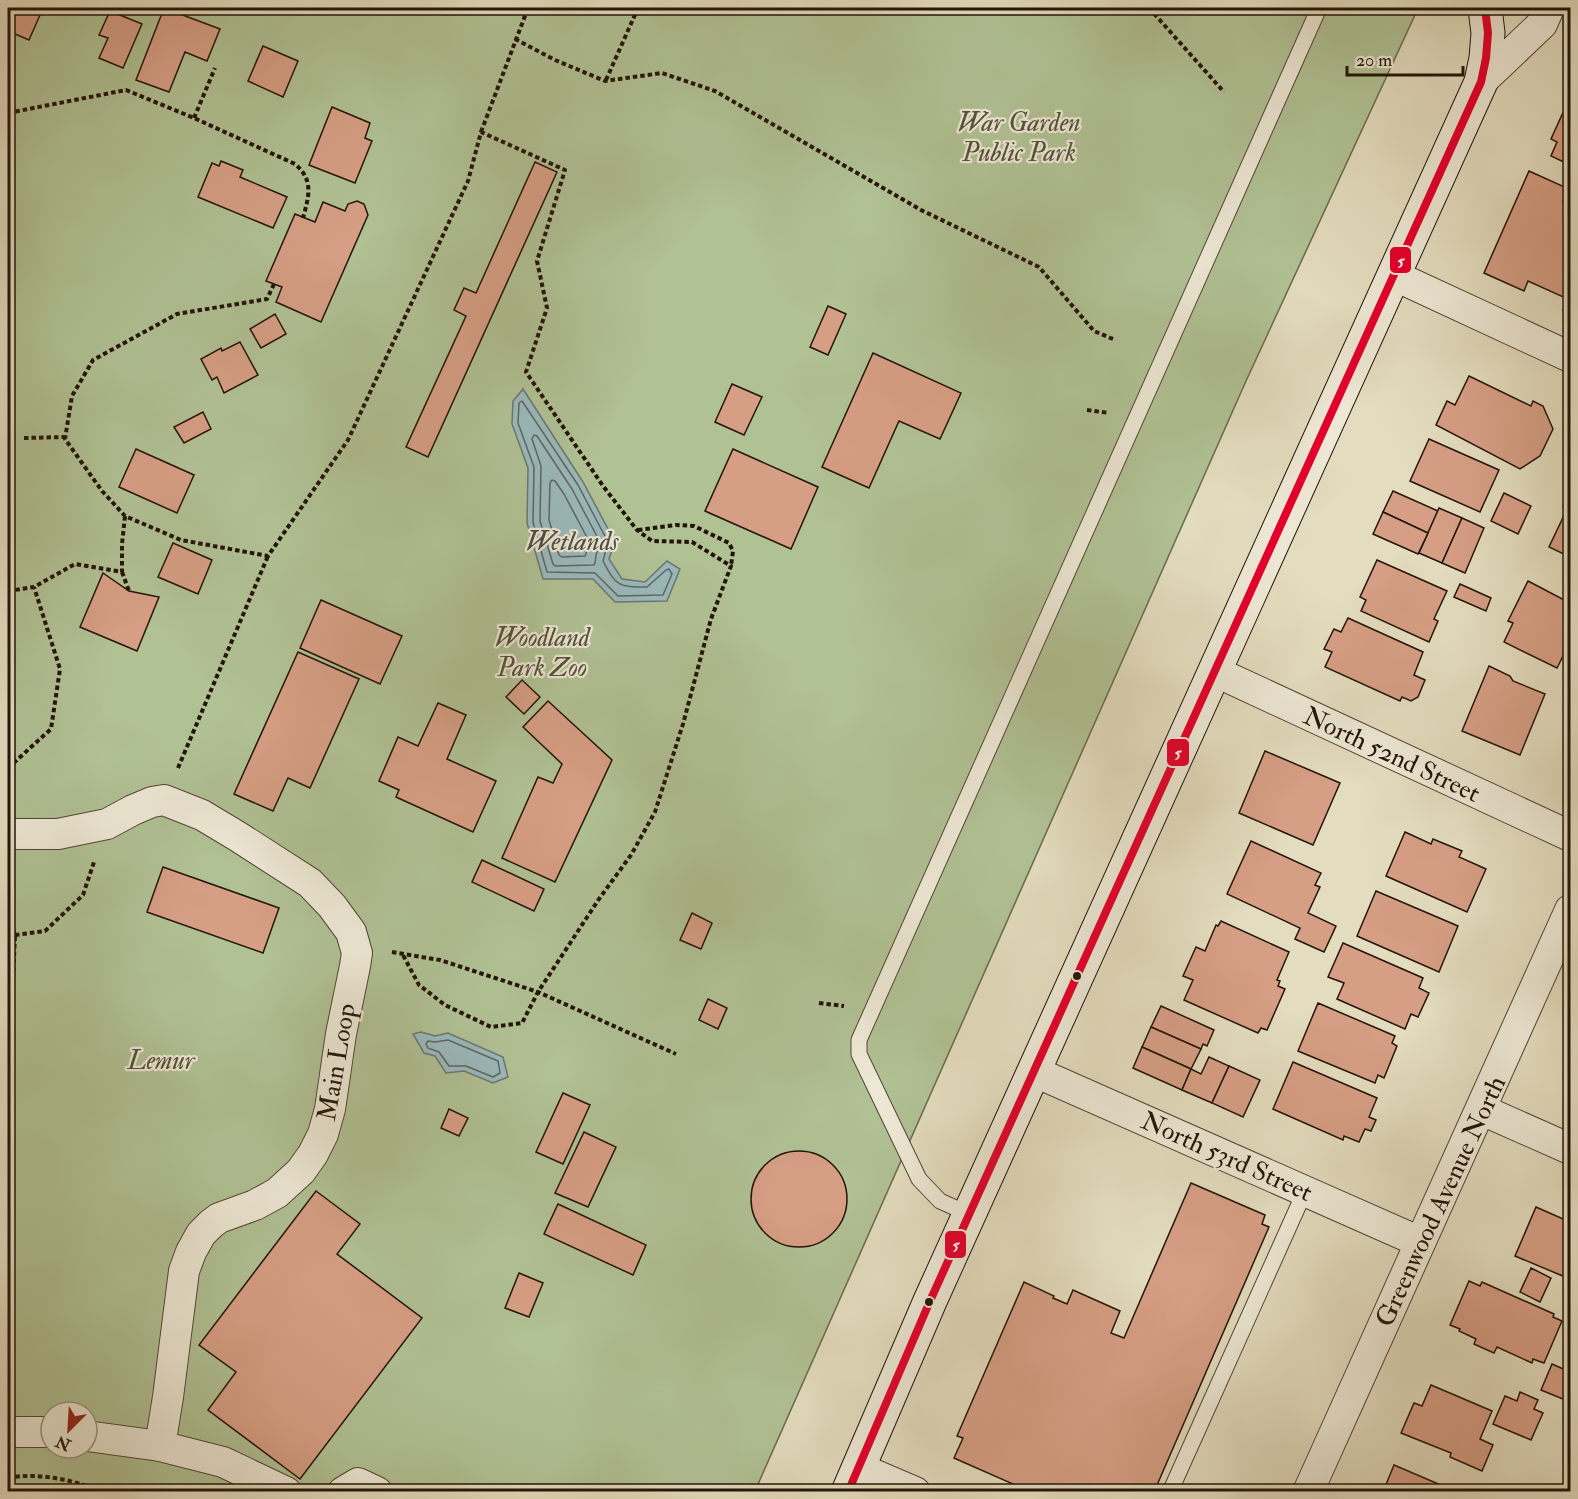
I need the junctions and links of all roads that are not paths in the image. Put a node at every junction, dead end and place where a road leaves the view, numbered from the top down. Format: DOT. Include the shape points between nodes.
graph roads {
  1 [pos="1319,8"];
  2 [pos="1485,8"];
  3 [pos="1549,8"];
  4 [pos="1480,82"];
  5 [pos="1393,276"];
  6 [pos="1570,357"];
  7 [pos="1214,671"];
  8 [pos="8,834"];
  9 [pos="1570,836"];
  10 [pos="1570,910"];
  11 [pos="1034,1071"];
  12 [pos="1482,1110"];
  13 [pos="1570,1149"];
  14 [pos="1305,1191"];
  15 [pos="969,1214"];
  16 [pos="1420,1242"];
  17 [pos="8,1432"];
  18 [pos="39,1432"];
  19 [pos="99,1438"];
  20 [pos="160,1446"];
  21 [pos="854,1480"];
  22 [pos="286,1491"];
  23 [pos="343,1491"];
  24 [pos="377,1491"];
  25 [pos="915,1491"];
  26 [pos="1170,1491"];
  27 [pos="1308,1491"];
  1 -- 15 [label="lane" via="859,1040 859,1054 919,1179 940,1201"];
  2 -- 4 [label="street" via="1488,33"];
  3 -- 4 [label="street" via="1542,24"];
  4 -- 5 [label="street"];
  5 -- 6 [label="street"];
  5 -- 7 [label="street"];
  7 -- 9 [label="street, North 52nd Street"];
  7 -- 11 [label="street"];
  8 -- 20 [label="street, Main Loop" via="58,834 107,824 164,800 202,815 309,884 332,906 351,933 357,953 330,1109 313,1154 277,1193 211,1224 191,1252 184,1271"];
  10 -- 12 [label="street, Greenwood Avenue North"];
  11 -- 14 [label="street, North 53rd Street"];
  11 -- 15 [label="street"];
  12 -- 13 [label="street"];
  12 -- 16 [label="street, Greenwood Avenue North"];
  14 -- 16 [label="street, North 53rd Street"];
  14 -- 26 [label="lane"];
  15 -- 21 [label="street"];
  16 -- 27 [label="street, Greenwood Avenue North"];
  17 -- 18 [label="street"];
  19 -- 20 [label="street"];
  20 -- 22 [label="street" via="223,1462"];
  21 -- 25 [label="street"];
  23 -- 24 [label="street" via="358,1483"];
}
